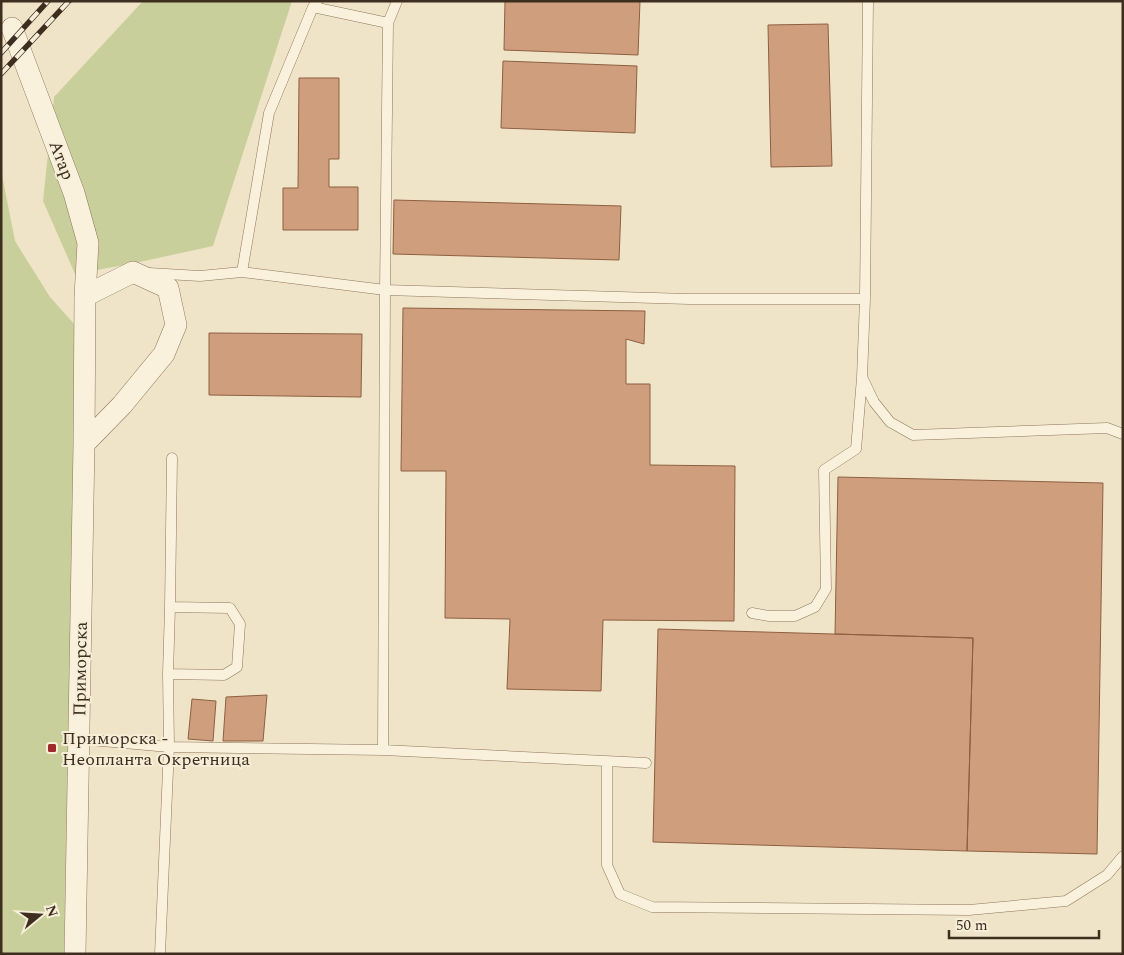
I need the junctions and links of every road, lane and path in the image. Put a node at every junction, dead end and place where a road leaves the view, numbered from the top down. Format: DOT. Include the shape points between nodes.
graph roads {
  1 [pos="397,1"];
  2 [pos="868,1"];
  3 [pos="315,4"];
  4 [pos="388,23"];
  5 [pos="12,28"];
  6 [pos="133,272"];
  7 [pos="242,272"];
  8 [pos="385,290"];
  9 [pos="85,296"];
  10 [pos="865,299"];
  11 [pos="862,378"];
  12 [pos="1123,434"];
  13 [pos="84,444"];
  14 [pos="172,458"];
  15 [pos="170,606"];
  16 [pos="752,613"];
  17 [pos="168,674"];
  18 [pos="79,739"];
  19 [pos="169,747"];
  20 [pos="383,750"];
  21 [pos="607,762"];
  22 [pos="646,764"];
  23 [pos="1123,856"];
  24 [pos="75,954"];
  25 [pos="160,954"];
  1 -- 4 [label="lane"];
  2 -- 10 [label="lane"];
  3 -- 4 [label="lane"];
  3 -- 7 [label="lane" via="269,113"];
  4 -- 8 [label="lane"];
  5 -- 9 [label="street, Атар" via="74,193 86,235"];
  6 -- 7 [label="lane" via="200,276"];
  6 -- 9 [label="street"];
  6 -- 13 [label="street" via="168,288 176,325 164,354"];
  7 -- 8 [label="lane"];
  8 -- 10 [label="lane" via="688,299"];
  8 -- 20 [label="lane"];
  9 -- 13 [label="street, Приморска"];
  10 -- 11 [label="lane"];
  11 -- 12 [label="lane" via="874,402 890,422 913,435 1107,428"];
  11 -- 16 [label="lane" via="856,449 824,470 826,589 815,607 795,616"];
  13 -- 18 [label="street, Приморска"];
  14 -- 15 [label="lane"];
  15 -- 17 [label="lane"];
  15 -- 17 [label="lane" via="230,608 240,624 237,667 224,676"];
  17 -- 19 [label="lane"];
  18 -- 19 [label="lane"];
  18 -- 24 [label="street, Приморска"];
  19 -- 20 [label="lane"];
  19 -- 25 [label="lane"];
  20 -- 21 [label="lane"];
  21 -- 22 [label="lane"];
  21 -- 23 [label="lane" via="607,865 620,894 652,906 969,910 1066,901 1107,875"];
}
